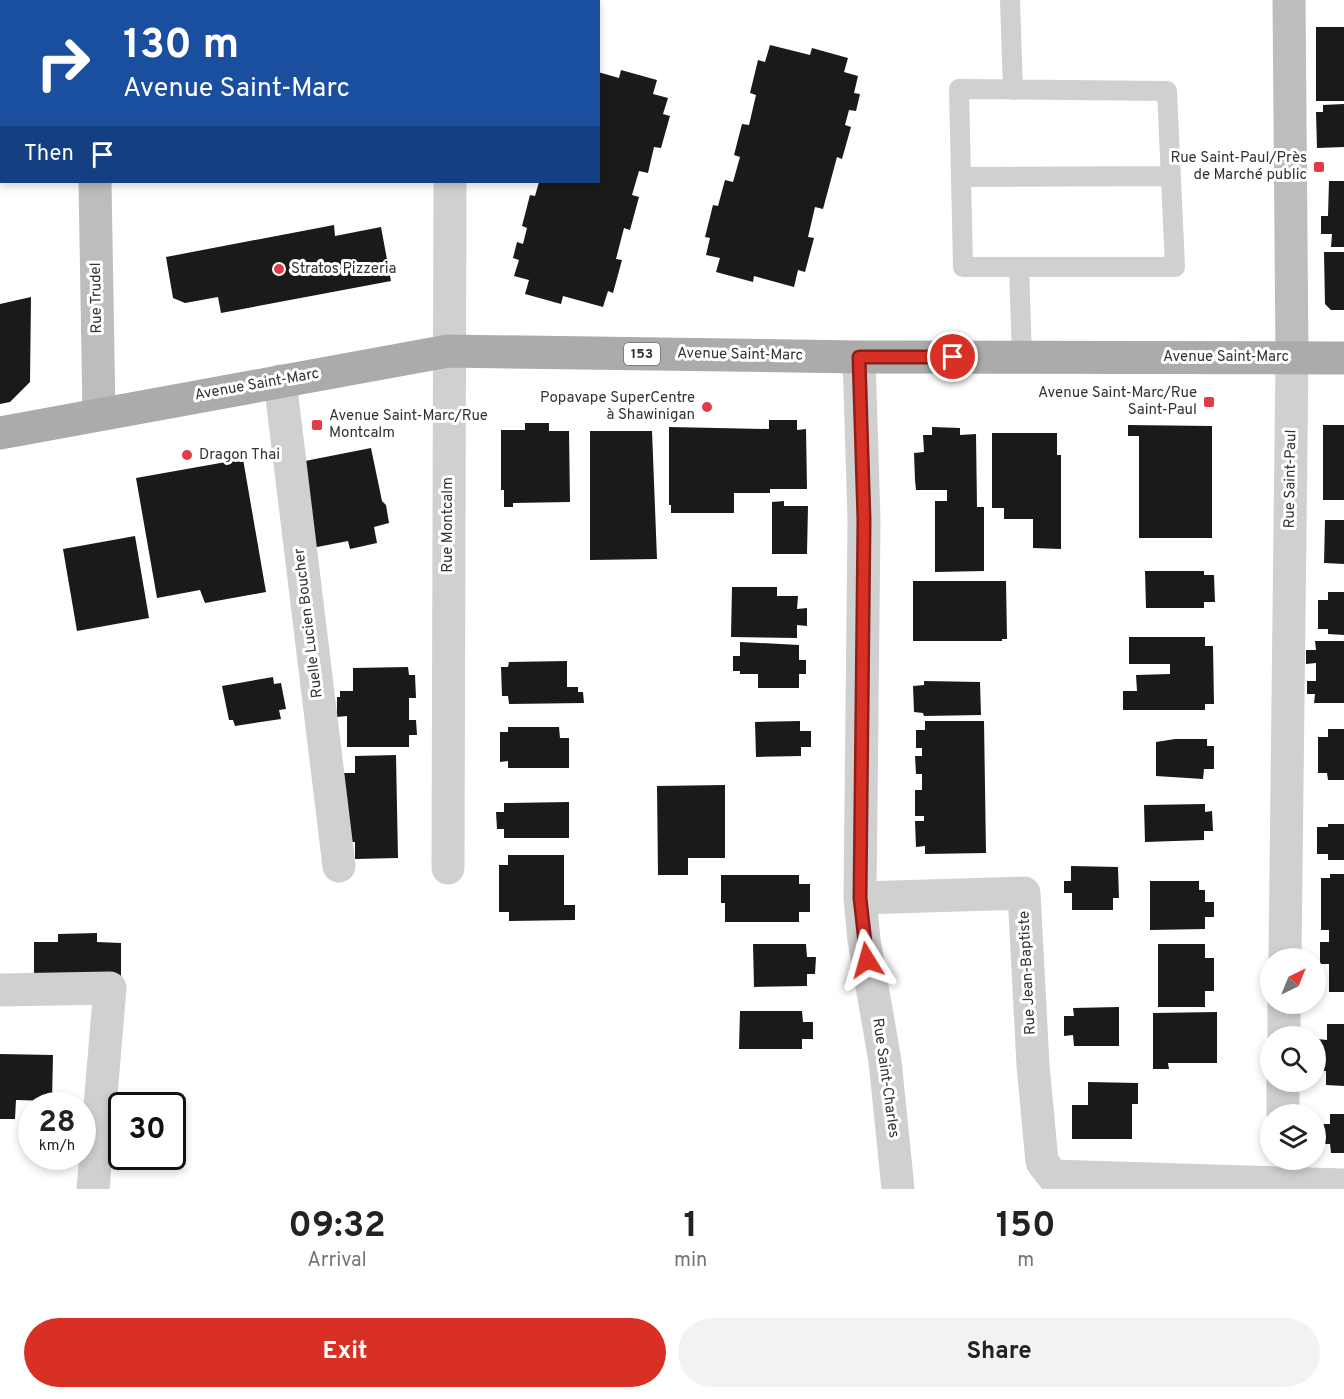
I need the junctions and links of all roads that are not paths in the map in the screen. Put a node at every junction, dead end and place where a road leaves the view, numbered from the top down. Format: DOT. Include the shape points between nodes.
graph roads {
  1 [pos="1010,0"];
  2 [pos="1289,0"];
  3 [pos="1013,90"];
  4 [pos="1171,176"];
  5 [pos="961,177"];
  6 [pos="95,183"];
  7 [pos="450,183"];
  8 [pos="1019,267"];
  9 [pos="448,351"];
  10 [pos="859,357"];
  11 [pos="1022,357"];
  12 [pos="1292,357"];
  13 [pos="1344,358"];
  14 [pos="280,381"];
  15 [pos="99,414"];
  16 [pos="0,432"];
  17 [pos="339,866"];
  18 [pos="448,868"];
  19 [pos="860,898"];
  20 [pos="1285,948"];
  21 [pos="0,990"];
  22 [pos="1282,1178"];
  23 [pos="1344,1185"];
  24 [pos="93,1189"];
  25 [pos="898,1189"];
  1 -- 3 [label="lane"];
  2 -- 12 [label="street, Rue Saint-Paul"];
  3 -- 4 [label="lane" via="1167,91"];
  3 -- 5 [label="lane" via="959,89"];
  4 -- 5 [label="lane"];
  4 -- 8 [label="lane" via="1175,267"];
  5 -- 8 [label="lane" via="963,267"];
  6 -- 15 [label="street, Rue Trudel"];
  7 -- 9 [label="street, Rue Montcalm"];
  8 -- 11 [label="lane"];
  9 -- 10 [label="main road, Avenue Saint-Marc / 153"];
  9 -- 14 [label="main road, Avenue Saint-Marc / 153"];
  9 -- 18 [label="street, Rue Montcalm"];
  10 -- 11 [label="main road, Avenue Saint-Marc / 153"];
  10 -- 19 [label="street, Rue Saint-Charles" via="864,520"];
  11 -- 12 [label="main road, Avenue Saint-Marc / 153"];
  12 -- 13 [label="main road, Avenue Saint-Marc / 153"];
  12 -- 20 [label="street, Rue Saint-Paul"];
  14 -- 15 [label="main road, Avenue Saint-Marc / 153"];
  14 -- 17 [label="street, Ruelle Lucien Boucher"];
  15 -- 16 [label="main road, Avenue Saint-Marc / 153"];
  19 -- 22 [label="street, Rue Jean-Baptiste" via="1024,893 1042,1162 1053,1176"];
  19 -- 25 [label="street, Rue Saint-Charles" via="885,1061"];
  21 -- 24 [label="street" via="110,988"];
  22 -- 23 [label="street"];
}
